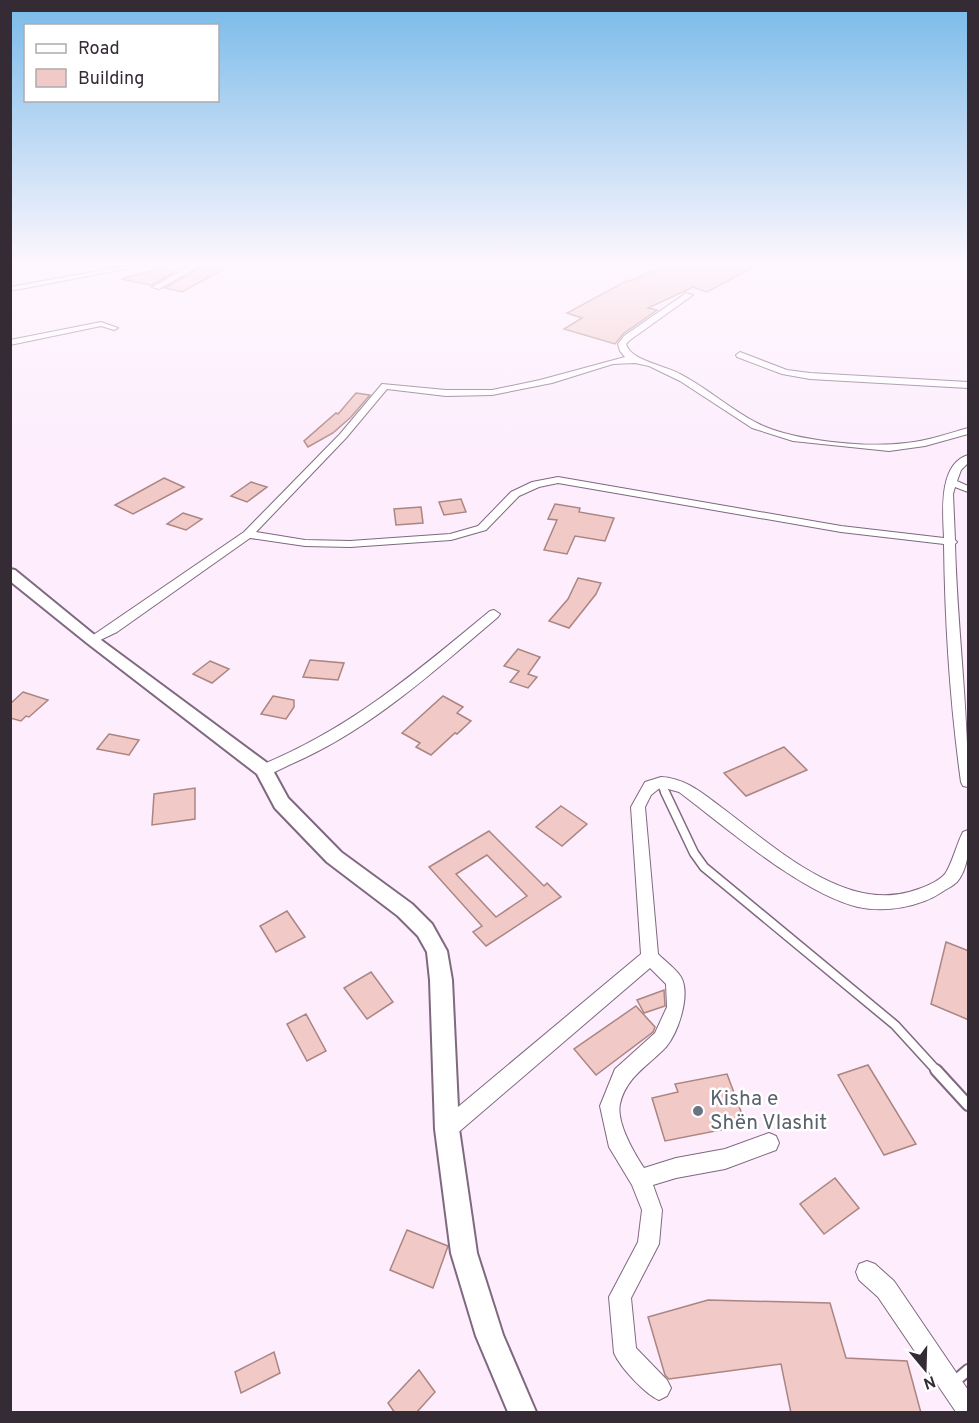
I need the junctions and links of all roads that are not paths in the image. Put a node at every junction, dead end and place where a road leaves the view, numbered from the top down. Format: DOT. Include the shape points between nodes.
graph roads {
  1 [pos="66,331"];
  2 [pos="637,331"];
  3 [pos="10,343"];
  4 [pos="740,355"];
  5 [pos="633,360"];
  6 [pos="969,385"];
  7 [pos="969,431"];
  8 [pos="969,458"];
  9 [pos="951,482"];
  10 [pos="969,489"];
  11 [pos="248,534"];
  12 [pos="951,542"];
  13 [pos="10,573"];
  14 [pos="494,614"];
  15 [pos="92,640"];
  16 [pos="264,770"];
  17 [pos="660,782"];
  18 [pos="969,782"];
  19 [pos="969,836"];
  20 [pos="650,957"];
  21 [pos="969,1105"];
  22 [pos="447,1129"];
  23 [pos="769,1143"];
  24 [pos="640,1179"];
  25 [pos="867,1272"];
  26 [pos="960,1377"];
  27 [pos="658,1388"];
  28 [pos="969,1410"];
  29 [pos="522,1413"];
  1 -- 3 [label="street"];
  2 -- 5 [label="street" via="622,344"];
  4 -- 6 [label="street" via="785,372 810,376"];
  5 -- 7 [label="street" via="675,375 754,425 779,435 894,448"];
  5 -- 11 [label="street" via="480,394 385,386 343,436"];
  8 -- 9 [label="street" via="956,469"];
  9 -- 10 [label="street"];
  9 -- 12 [label="street"];
  11 -- 12 [label="street" via="305,543 350,544 451,537 482,528 515,494 536,484 558,480 841,529"];
  11 -- 15 [label="street"];
  12 -- 18 [label="street" via="953,637"];
  13 -- 15 [label="street"];
  14 -- 16 [label="street" via="344,732"];
  15 -- 16 [label="street"];
  16 -- 22 [label="street" via="281,803 334,857 405,910 425,930 437,951"];
  17 -- 19 [label="street" via="684,788 790,866 860,901 897,902 928,893 951,878"];
  17 -- 20 [label="street" via="643,792 638,807"];
  17 -- 21 [label="lane" via="704,867 894,1025"];
  20 -- 22 [label="street"];
  20 -- 24 [label="street" via="674,981 676,1007 661,1039 622,1075 610,1106 619,1147"];
  22 -- 29 [label="street" via="464,1253 490,1336"];
  23 -- 24 [label="street" via="725,1159"];
  24 -- 27 [label="street" via="652,1209 648,1244 620,1297 625,1353"];
  25 -- 26 [label="street"];
  26 -- 28 [label="street"];
}
